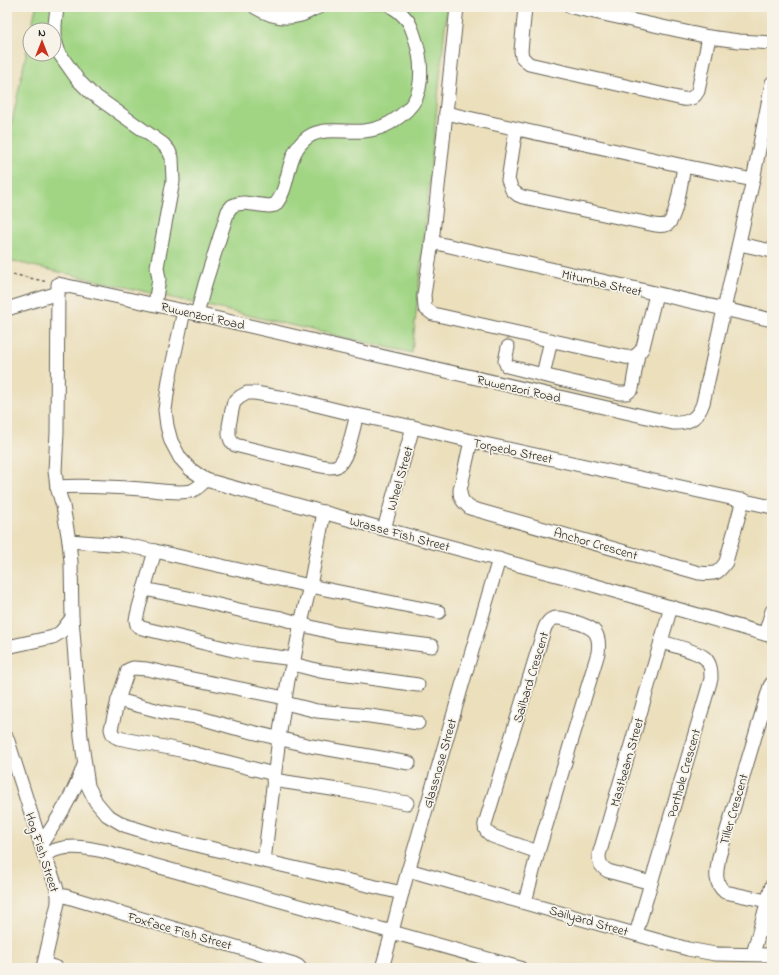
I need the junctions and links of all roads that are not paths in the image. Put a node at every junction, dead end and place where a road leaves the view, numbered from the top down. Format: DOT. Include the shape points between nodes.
graph roads {
  1 [pos="57,7"];
  2 [pos="255,7"];
  3 [pos="319,7"];
  4 [pos="392,7"];
  5 [pos="457,7"];
  6 [pos="525,7"];
  7 [pos="570,7"];
  8 [pos="709,37"];
  9 [pos="772,43"];
  10 [pos="772,84"];
  11 [pos="446,113"];
  12 [pos="516,129"];
  13 [pos="684,166"];
  14 [pos="753,180"];
  15 [pos="432,242"];
  16 [pos="739,244"];
  17 [pos="772,251"];
  18 [pos="58,289"];
  19 [pos="656,294"];
  20 [pos="155,304"];
  21 [pos="7,309"];
  22 [pos="724,310"];
  23 [pos="184,311"];
  24 [pos="197,314"];
  25 [pos="772,320"];
  26 [pos="551,340"];
  27 [pos="508,347"];
  28 [pos="638,354"];
  29 [pos="543,375"];
  30 [pos="357,415"];
  31 [pos="414,427"];
  32 [pos="471,441"];
  33 [pos="206,480"];
  34 [pos="57,487"];
  35 [pos="743,500"];
  36 [pos="772,507"];
  37 [pos="324,512"];
  38 [pos="384,529"];
  39 [pos="69,542"];
  40 [pos="155,551"];
  41 [pos="499,559"];
  42 [pos="310,586"];
  43 [pos="144,589"];
  44 [pos="671,607"];
  45 [pos="772,611"];
  46 [pos="439,612"];
  47 [pos="72,618"];
  48 [pos="301,623"];
  49 [pos="769,635"];
  50 [pos="661,642"];
  51 [pos="432,646"];
  52 [pos="7,647"];
  53 [pos="293,662"];
  54 [pos="772,683"];
  55 [pos="418,685"];
  56 [pos="118,700"];
  57 [pos="285,701"];
  58 [pos="418,723"];
  59 [pos="7,738"];
  60 [pos="278,738"];
  61 [pos="84,763"];
  62 [pos="409,763"];
  63 [pos="274,777"];
  64 [pos="407,803"];
  65 [pos="43,849"];
  66 [pos="538,852"];
  67 [pos="264,861"];
  68 [pos="408,870"];
  69 [pos="651,883"];
  70 [pos="772,885"];
  71 [pos="402,893"];
  72 [pos="58,894"];
  73 [pos="767,901"];
  74 [pos="525,902"];
  75 [pos="392,932"];
  76 [pos="636,934"];
  77 [pos="753,954"];
  78 [pos="772,955"];
  79 [pos="43,966"];
  80 [pos="57,968"];
  81 [pos="300,968"];
  82 [pos="382,968"];
  83 [pos="520,968"];
  1 -- 20 [label="street" via="55,40 59,53 78,80 164,144 172,158 173,181 157,267 159,279"];
  2 -- 3 [label="street" via="277,17 302,15"];
  4 -- 24 [label="street" via="409,22 415,38 421,60 417,97 401,115 376,129 323,131 308,137 293,154 282,194 276,205 244,203 232,206 223,223"];
  5 -- 11 [label="street"];
  6 -- 8 [label="street" via="521,51 528,64 683,99 692,98 698,91"];
  7 -- 8 [label="street"];
  8 -- 9 [label="street"];
  10 -- 14 [label="street, Ruwenzori Road"];
  11 -- 12 [label="street"];
  11 -- 15 [label="street"];
  12 -- 13 [label="street"];
  12 -- 13 [label="street" via="508,180 512,190 523,197 663,226 669,223 674,215"];
  13 -- 14 [label="street"];
  14 -- 16 [label="street, Ruwenzori Road"];
  15 -- 19 [label="street, Mitumba Street"];
  15 -- 26 [label="street" via="424,295 425,308 433,314"];
  16 -- 17 [label="street"];
  16 -- 22 [label="street, Ruwenzori Road"];
  18 -- 20 [label="street, Ruwenzori Road"];
  18 -- 21 [label="street"];
  18 -- 34 [label="street" via="55,471"];
  19 -- 22 [label="street, Mitumba Street"];
  19 -- 28 [label="street" via="643,347"];
  20 -- 23 [label="street, Ruwenzori Road"];
  22 -- 24 [label="street, Ruwenzori Road" via="699,413 692,420 678,424"];
  22 -- 25 [label="street, Mitumba Street"];
  23 -- 24 [label="street, Ruwenzori Road"];
  23 -- 33 [label="street, Wrasse Fish Street" via="169,380 167,426 180,458"];
  26 -- 28 [label="street" via="625,357"];
  26 -- 29 [label="street"];
  27 -- 29 [label="street" via="504,361 507,366"];
  28 -- 29 [label="street" via="632,389 627,393"];
  30 -- 30 [label="street, Torpedo Street" via="296,400 247,393 234,402 229,436 235,445 243,448 332,467 337,466 346,454"];
  30 -- 31 [label="street, Torpedo Street"];
  31 -- 32 [label="street, Torpedo Street"];
  31 -- 38 [label="street, Wheel Street"];
  32 -- 35 [label="street, Torpedo Street"];
  32 -- 35 [label="street, Anchor Crescent" via="460,490 462,501 470,508 699,573 711,574 720,570 726,562"];
  33 -- 34 [label="street" via="190,491 107,486"];
  33 -- 37 [label="street, Wrasse Fish Street"];
  34 -- 39 [label="street"];
  35 -- 36 [label="street, Torpedo Street"];
  37 -- 38 [label="street, Wrasse Fish Street"];
  37 -- 42 [label="street"];
  38 -- 41 [label="street, Wrasse Fish Street"];
  39 -- 40 [label="street" via="124,545"];
  39 -- 47 [label="street"];
  40 -- 42 [label="street"];
  40 -- 43 [label="street"];
  41 -- 44 [label="street, Wrasse Fish Street"];
  41 -- 68 [label="street, Glassnose Street"];
  42 -- 46 [label="street"];
  42 -- 48 [label="street"];
  43 -- 48 [label="street"];
  43 -- 53 [label="street" via="136,620 139,627"];
  44 -- 49 [label="street, Wrasse Fish Street"];
  44 -- 50 [label="street, Mastbeam Street"];
  45 -- 49 [label="street"];
  47 -- 52 [label="street" via="61,632 53,637"];
  47 -- 61 [label="street"];
  48 -- 51 [label="street" via="338,634"];
  48 -- 53 [label="street"];
  50 -- 69 [label="street, Porthole Crescent" via="705,658 711,671 711,679"];
  50 -- 69 [label="street, Mastbeam Street" via="599,855 599,862 608,871"];
  53 -- 55 [label="street" via="320,671"];
  53 -- 57 [label="street"];
  54 -- 73 [label="street, Tiller Crescent" via="721,850 716,876 721,889 725,892"];
  56 -- 57 [label="street" via="128,670 139,668"];
  56 -- 60 [label="street"];
  56 -- 63 [label="street" via="111,729 113,736 180,750"];
  57 -- 58 [label="street" via="317,711"];
  57 -- 60 [label="street"];
  59 -- 65 [label="street, Hog Fish Street"];
  60 -- 62 [label="street"];
  60 -- 63 [label="street"];
  61 -- 65 [label="street" via="73,792"];
  61 -- 67 [label="street" via="88,786 96,802 107,815 124,825"];
  63 -- 64 [label="street"];
  63 -- 67 [label="street"];
  65 -- 72 [label="street, Hog Fish Street"];
  65 -- 75 [label="street" via="81,847 103,851"];
  66 -- 66 [label="street, Sailbard Crescent" via="599,645 594,630 556,618 547,623 544,630 485,824 486,831 492,836"];
  66 -- 74 [label="street, Sailbard Crescent"];
  67 -- 71 [label="street"];
  68 -- 71 [label="street, Glassnose Street"];
  68 -- 74 [label="street, Sailyard Street"];
  69 -- 76 [label="street, Porthole Crescent"];
  70 -- 73 [label="street"];
  71 -- 75 [label="street, Glassnose Street"];
  72 -- 79 [label="street, Hog Fish Street"];
  72 -- 81 [label="street, Foxface Fish Street" via="294,964"];
  73 -- 77 [label="street"];
  74 -- 76 [label="street, Sailyard Street"];
  75 -- 82 [label="street, Glassnose Street"];
  75 -- 83 [label="street"];
  76 -- 77 [label="street, Sailyard Street" via="701,952"];
  77 -- 78 [label="street, Sailyard Street"];
  79 -- 80 [label="street"];
}
